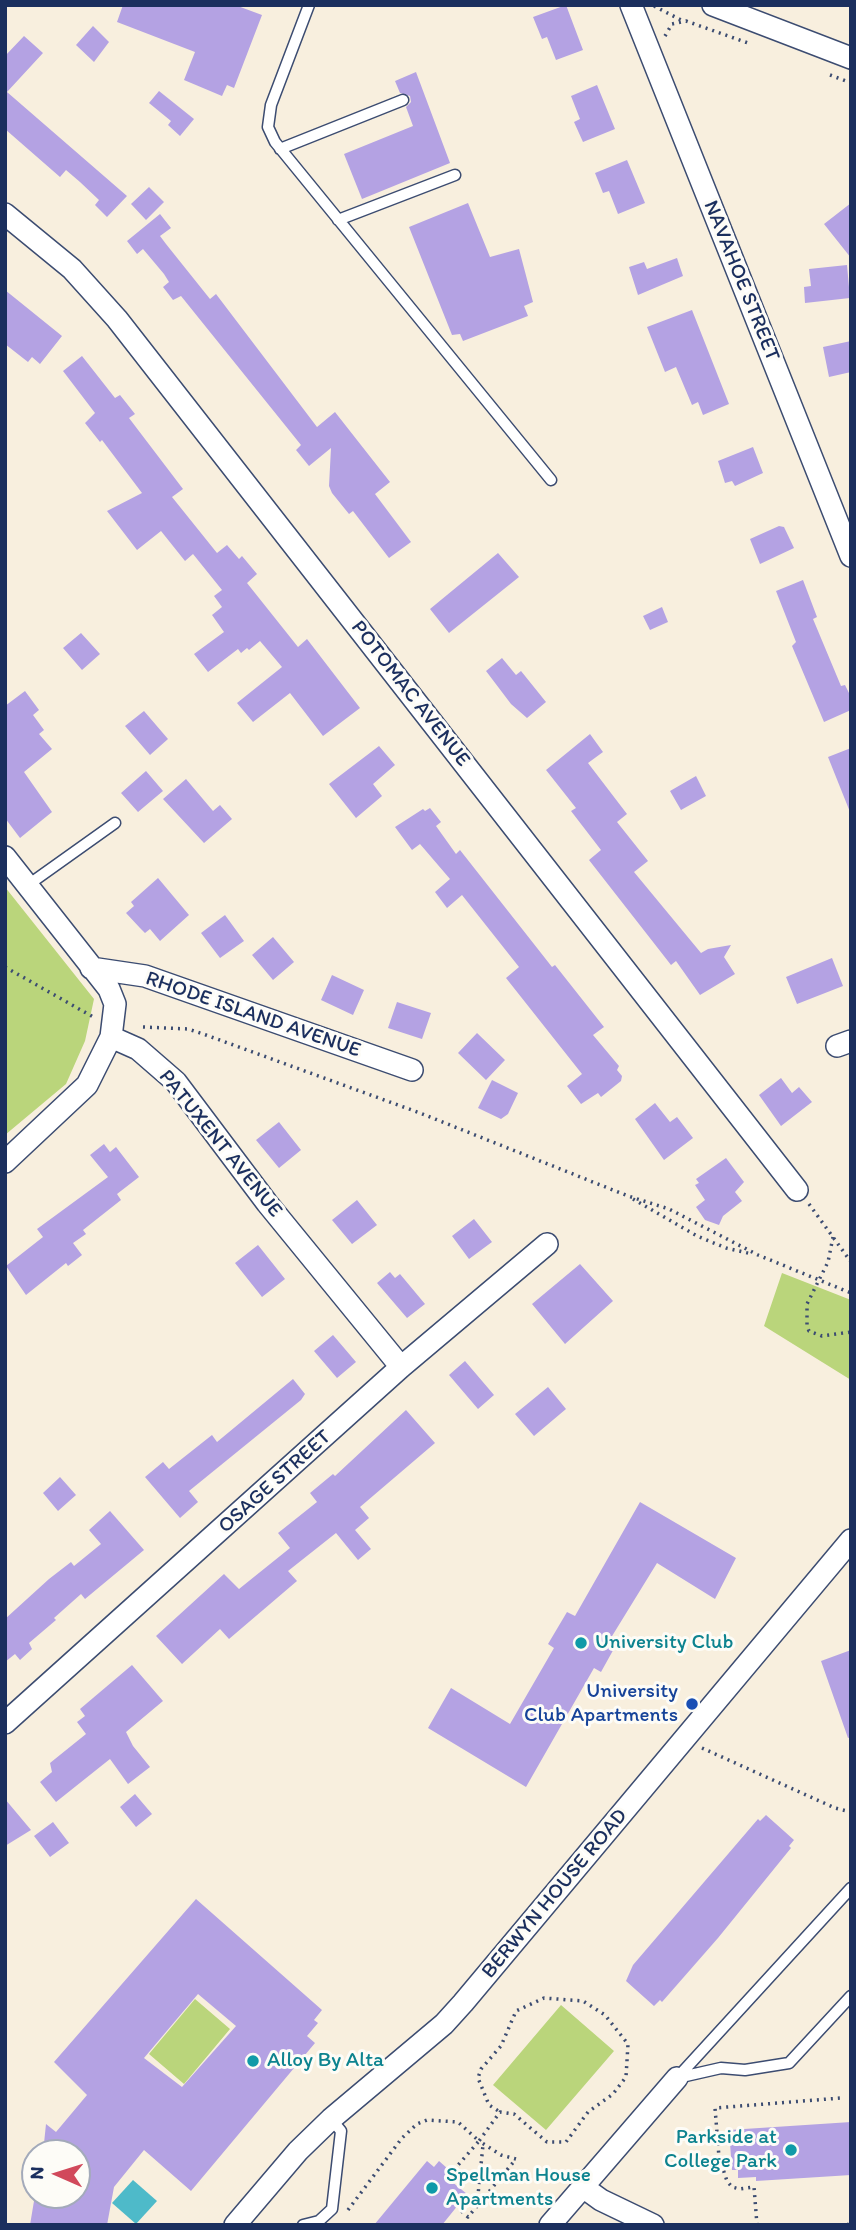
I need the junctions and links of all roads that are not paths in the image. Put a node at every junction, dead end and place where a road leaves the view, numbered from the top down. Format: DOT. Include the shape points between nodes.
graph roads {
  1 [pos="309,5"];
  2 [pos="631,5"];
  3 [pos="713,5"];
  4 [pos="851,58"];
  5 [pos="403,100"];
  6 [pos="280,149"];
  7 [pos="455,174"];
  8 [pos="5,214"];
  9 [pos="338,220"];
  10 [pos="551,480"];
  11 [pos="851,556"];
  12 [pos="115,823"];
  13 [pos="5,857"];
  14 [pos="28,885"];
  15 [pos="92,968"];
  16 [pos="113,1030"];
  17 [pos="412,1070"];
  18 [pos="5,1162"];
  19 [pos="797,1190"];
  20 [pos="547,1244"];
  21 [pos="401,1367"];
  22 [pos="851,1540"];
  23 [pos="5,1723"];
  24 [pos="851,1888"];
  25 [pos="851,1996"];
  26 [pos="677,2078"];
  27 [pos="331,2119"];
  28 [pos="583,2187"];
  29 [pos="235,2225"];
  30 [pos="303,2225"];
  31 [pos="550,2225"];
  32 [pos="653,2225"];
  1 -- 6 [label="lane" via="268,118"];
  2 -- 11 [label="street, NAVAHOE STREET"];
  3 -- 4 [label="street"];
  5 -- 6 [label="lane"];
  6 -- 9 [label="lane"];
  7 -- 9 [label="lane"];
  8 -- 19 [label="street, POTOMAC AVENUE" via="72,269 117,319"];
  9 -- 10 [label="lane"];
  12 -- 14 [label="lane"];
  13 -- 14 [label="street"];
  14 -- 15 [label="street"];
  15 -- 16 [label="street" via="116,1004"];
  15 -- 17 [label="street, RHODE ISLAND AVENUE" via="145,976"];
  16 -- 18 [label="street" via="87,1086"];
  16 -- 21 [label="street, PATUXENT AVENUE" via="176,1082 267,1203"];
  20 -- 21 [label="street, OSAGE STREET"];
  21 -- 23 [label="street, OSAGE STREET"];
  22 -- 27 [label="street, BERWYN HOUSE ROAD" via="463,2003"];
  24 -- 26 [label="lane"];
  25 -- 26 [label="lane" via="789,2063 745,2070 722,2068"];
  26 -- 28 [label="street"];
  27 -- 29 [label="street, BERWYN HOUSE ROAD"];
  27 -- 30 [label="lane" via="341,2131 332,2209 319,2221"];
  28 -- 31 [label="street"];
  28 -- 32 [label="street"];
}
